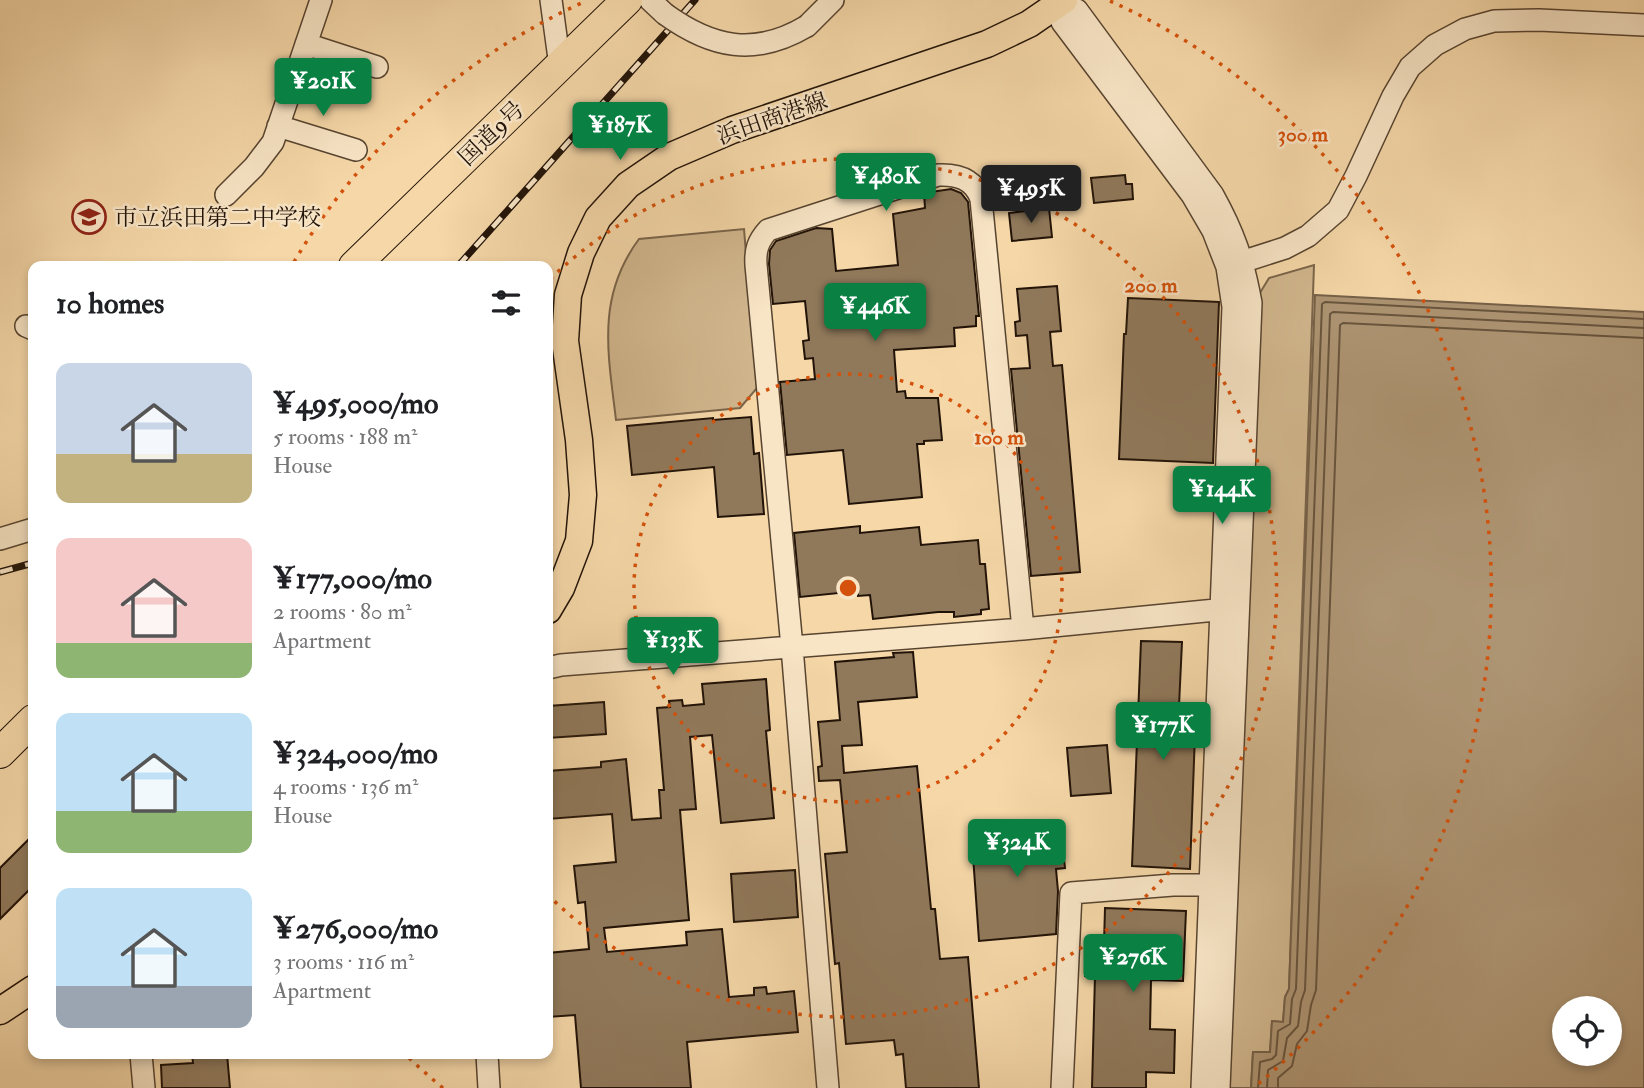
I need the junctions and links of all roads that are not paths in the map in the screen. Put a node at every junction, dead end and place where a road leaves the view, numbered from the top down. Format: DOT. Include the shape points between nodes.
graph roads {
  1 [pos="321,0"];
  2 [pos="551,0"];
  3 [pos="627,0"];
  4 [pos="833,0"];
  5 [pos="1062,2"];
  6 [pos="657,7"];
  7 [pos="1644,25"];
  8 [pos="306,44"];
  9 [pos="377,66"];
  10 [pos="560,66"];
  11 [pos="278,127"];
  12 [pos="356,150"];
  13 [pos="226,195"];
  14 [pos="359,261"];
  15 [pos="1235,265"];
  16 [pos="28,531"];
  17 [pos="0,539"];
  18 [pos="553,602"];
  19 [pos="1231,608"];
  20 [pos="1023,629"];
  21 [pos="792,647"];
  22 [pos="553,667"];
  23 [pos="28,725"];
  24 [pos="0,753"];
  25 [pos="1219,885"];
  26 [pos="28,992"];
  27 [pos="0,1011"];
  28 [pos="141,1059"];
  29 [pos="487,1059"];
  30 [pos="144,1088"];
  31 [pos="489,1088"];
  32 [pos="828,1088"];
  33 [pos="1062,1088"];
  34 [pos="1202,1088"];
  35 [pos="1219,1088"];
  1 -- 8 [label="street"];
  2 -- 10 [label="street"];
  3 -- 10 [label="highway, 国道9号"];
  4 -- 6 [label="street, bridge" via="807,26 772,42 739,46 705,36"];
  5 -- 15 [label="street" via="1077,10 1213,195 1231,228"];
  5 -- 18 [label="main road, 浜田商港線" via="987,44 732,130 668,157 628,185 598,218 568,295 565,341 583,495 579,541"];
  7 -- 15 [label="street" via="1494,20 1435,45 1410,67 1338,210 1308,236"];
  8 -- 9 [label="street"];
  8 -- 11 [label="street"];
  10 -- 14 [label="highway, 国道9号"];
  11 -- 12 [label="street"];
  11 -- 13 [label="street" via="266,154"];
  15 -- 19 [label="street"];
  16 -- 17 [label="street"];
  19 -- 20 [label="street"];
  19 -- 25 [label="street"];
  20 -- 21 [label="street"];
  20 -- 21 [label="street" via="981,198 965,179 938,175 776,226 758,243 755,254"];
  21 -- 22 [label="street"];
  21 -- 32 [label="street"];
  23 -- 24 [label="highway"];
  25 -- 33 [label="street" via="1071,893"];
  25 -- 34 [label="street"];
  25 -- 35 [label="street"];
  26 -- 27 [label="main road"];
  28 -- 30 [label="street"];
  29 -- 31 [label="street"];
}
